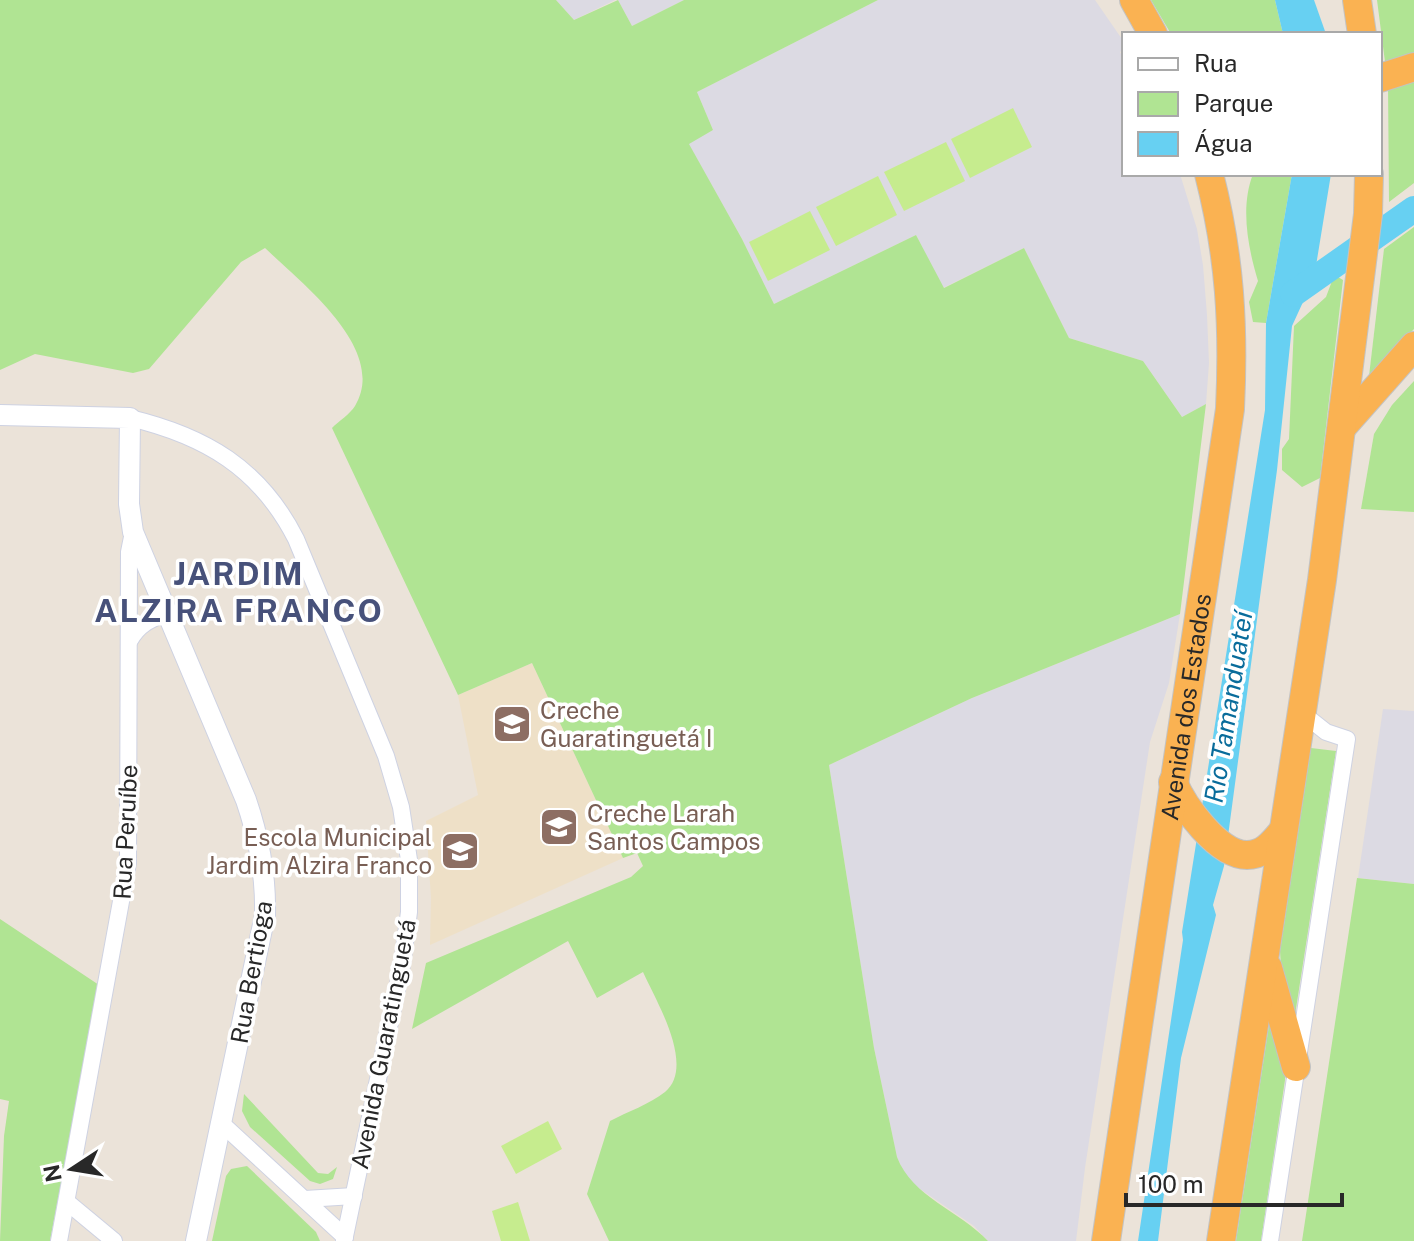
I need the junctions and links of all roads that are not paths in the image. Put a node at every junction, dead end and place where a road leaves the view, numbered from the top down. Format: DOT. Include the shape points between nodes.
graph roads {
  1 [pos="1134,0"];
  2 [pos="1357,0"];
  3 [pos="1152,32"];
  4 [pos="1362,32"];
  5 [pos="1414,67"];
  6 [pos="1382,77"];
  7 [pos="1210,176"];
  8 [pos="1229,176"];
  9 [pos="1369,176"];
  10 [pos="1218,210"];
  11 [pos="1414,346"];
  12 [pos="0,415"];
  13 [pos="130,418"];
  14 [pos="1343,426"];
  15 [pos="133,532"];
  16 [pos="166,613"];
  17 [pos="129,640"];
  18 [pos="1302,713"];
  19 [pos="1173,782"];
  20 [pos="1283,831"];
  21 [pos="1265,959"];
  22 [pos="1296,1067"];
  23 [pos="221,1123"];
  24 [pos="354,1196"];
  25 [pos="305,1199"];
  26 [pos="67,1202"];
  27 [pos="345,1239"];
  28 [pos="59,1241"];
  29 [pos="114,1241"];
  30 [pos="196,1241"];
  31 [pos="1106,1241"];
  32 [pos="1221,1241"];
  33 [pos="1270,1241"];
  1 -- 3 [label="highway"];
  2 -- 4 [label="highway"];
  5 -- 6 [label="highway"];
  7 -- 10 [label="highway, Avenida dos Estados"];
  8 -- 10 [label="highway"];
  9 -- 14 [label="highway"];
  10 -- 19 [label="highway, Avenida dos Estados" via="1233,344 1230,409"];
  11 -- 14 [label="highway"];
  12 -- 13 [label="street, Avenida Guaratinguetá"];
  13 -- 15 [label="street, Rua Peruíbe"];
  13 -- 24 [label="street, Avenida Guaratinguetá" via="209,446 273,502 296,539 395,780 407,847 409,912"];
  14 -- 18 [label="highway"];
  15 -- 16 [label="street, Rua Bertioga"];
  15 -- 17 [label="street, Rua Peruíbe"];
  16 -- 17 [label="street" via="136,629"];
  16 -- 23 [label="street, Rua Bertioga" via="246,800 266,892"];
  17 -- 26 [label="street, Rua Peruíbe" via="126,887"];
  18 -- 20 [label="highway"];
  18 -- 22 [label="street" via="1326,732 1347,739"];
  19 -- 20 [label="highway" via="1189,811 1219,842 1238,853 1270,847"];
  19 -- 31 [label="highway, Avenida dos Estados"];
  20 -- 21 [label="highway"];
  21 -- 22 [label="highway"];
  21 -- 32 [label="highway"];
  22 -- 33 [label="street"];
  23 -- 25 [label="street"];
  23 -- 30 [label="street, Rua Bertioga"];
  24 -- 25 [label="street"];
  24 -- 27 [label="street, Avenida Guaratinguetá"];
  25 -- 27 [label="street"];
  26 -- 28 [label="street, Rua Peruíbe"];
  26 -- 29 [label="street"];
}
